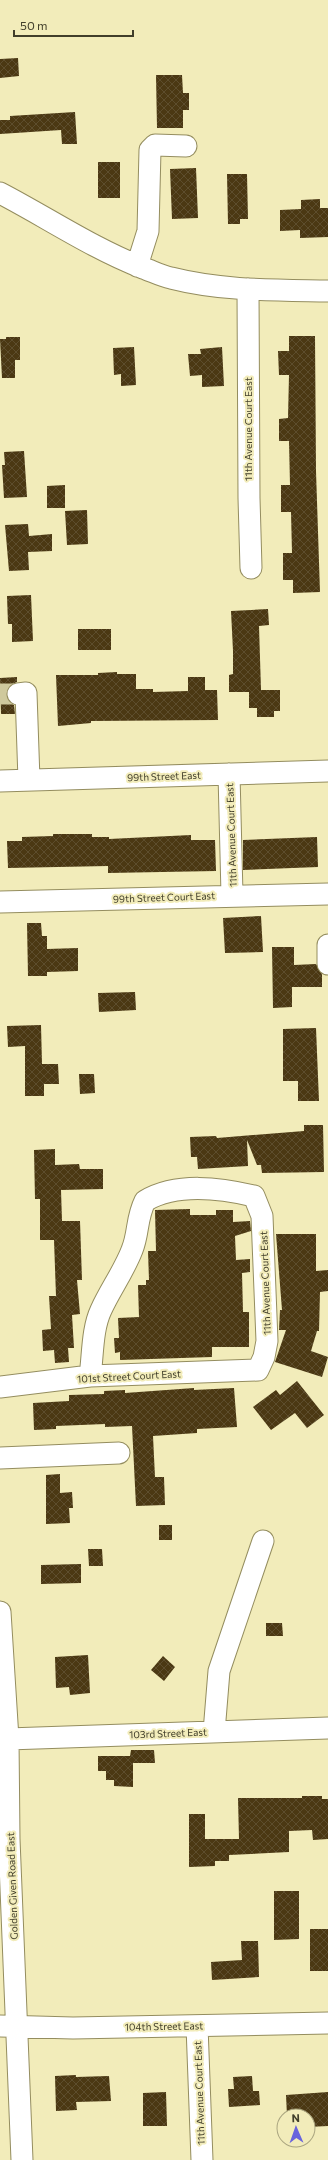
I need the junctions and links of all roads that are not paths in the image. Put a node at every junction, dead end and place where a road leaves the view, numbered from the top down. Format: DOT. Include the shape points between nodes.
graph roads {
  1 [pos="186,146"];
  2 [pos="0,193"];
  3 [pos="137,266"];
  4 [pos="248,289"];
  5 [pos="328,291"];
  6 [pos="252,568"];
  7 [pos="18,694"];
  8 [pos="328,771"];
  9 [pos="229,774"];
  10 [pos="29,780"];
  11 [pos="0,781"];
  12 [pos="328,894"];
  13 [pos="232,895"];
  14 [pos="0,902"];
  15 [pos="328,945"];
  16 [pos="328,964"];
  17 [pos="258,1370"];
  18 [pos="90,1376"];
  19 [pos="0,1387"];
  20 [pos="119,1453"];
  21 [pos="0,1458"];
  22 [pos="263,1541"];
  23 [pos="0,1612"];
  24 [pos="0,1619"];
  25 [pos="328,1728"];
  26 [pos="214,1732"];
  27 [pos="8,1738"];
  28 [pos="6,1876"];
  29 [pos="328,2023"];
  30 [pos="9,2026"];
  31 [pos="197,2026"];
  32 [pos="22,2160"];
  33 [pos="202,2160"];
  1 -- 3 [label="street" via="155,145 150,150 148,231"];
  2 -- 3 [label="street" via="86,242"];
  3 -- 4 [label="street" via="170,278 212,286"];
  4 -- 5 [label="street"];
  4 -- 6 [label="street, 11th Avenue Court East"];
  7 -- 10 [label="street" via="26,693"];
  8 -- 9 [label="street, 99th Street East"];
  9 -- 10 [label="street, 99th Street East"];
  9 -- 13 [label="street, 11th Avenue Court East"];
  10 -- 11 [label="street, 99th Street East"];
  12 -- 13 [label="street, 99th Street Court East"];
  13 -- 14 [label="street, 99th Street Court East"];
  15 -- 16 [label="street"];
  17 -- 18 [label="street, 101st Street Court East"];
  17 -- 18 [label="street, 11th Avenue Court East" via="267,1341 262,1216 254,1196 233,1191 187,1189 168,1191 145,1201 137,1220 135,1243 129,1259 100,1311"];
  18 -- 19 [label="street, 101st Street Court East"];
  20 -- 21 [label="street"];
  22 -- 26 [label="street" via="219,1671"];
  23 -- 24 [label="street, Golden Given Road East"];
  24 -- 27 [label="street, Golden Given Road East"];
  25 -- 26 [label="street, 103rd Street East"];
  26 -- 27 [label="street, 103rd Street East"];
  27 -- 28 [label="street, Golden Given Road East"];
  28 -- 30 [label="street, Golden Given Road East"];
  29 -- 31 [label="street, 104th Street East"];
  30 -- 31 [label="street, 104th Street East"];
  30 -- 32 [label="street, Golden Given Road East"];
  31 -- 33 [label="street, 11th Avenue Court East"];
}
